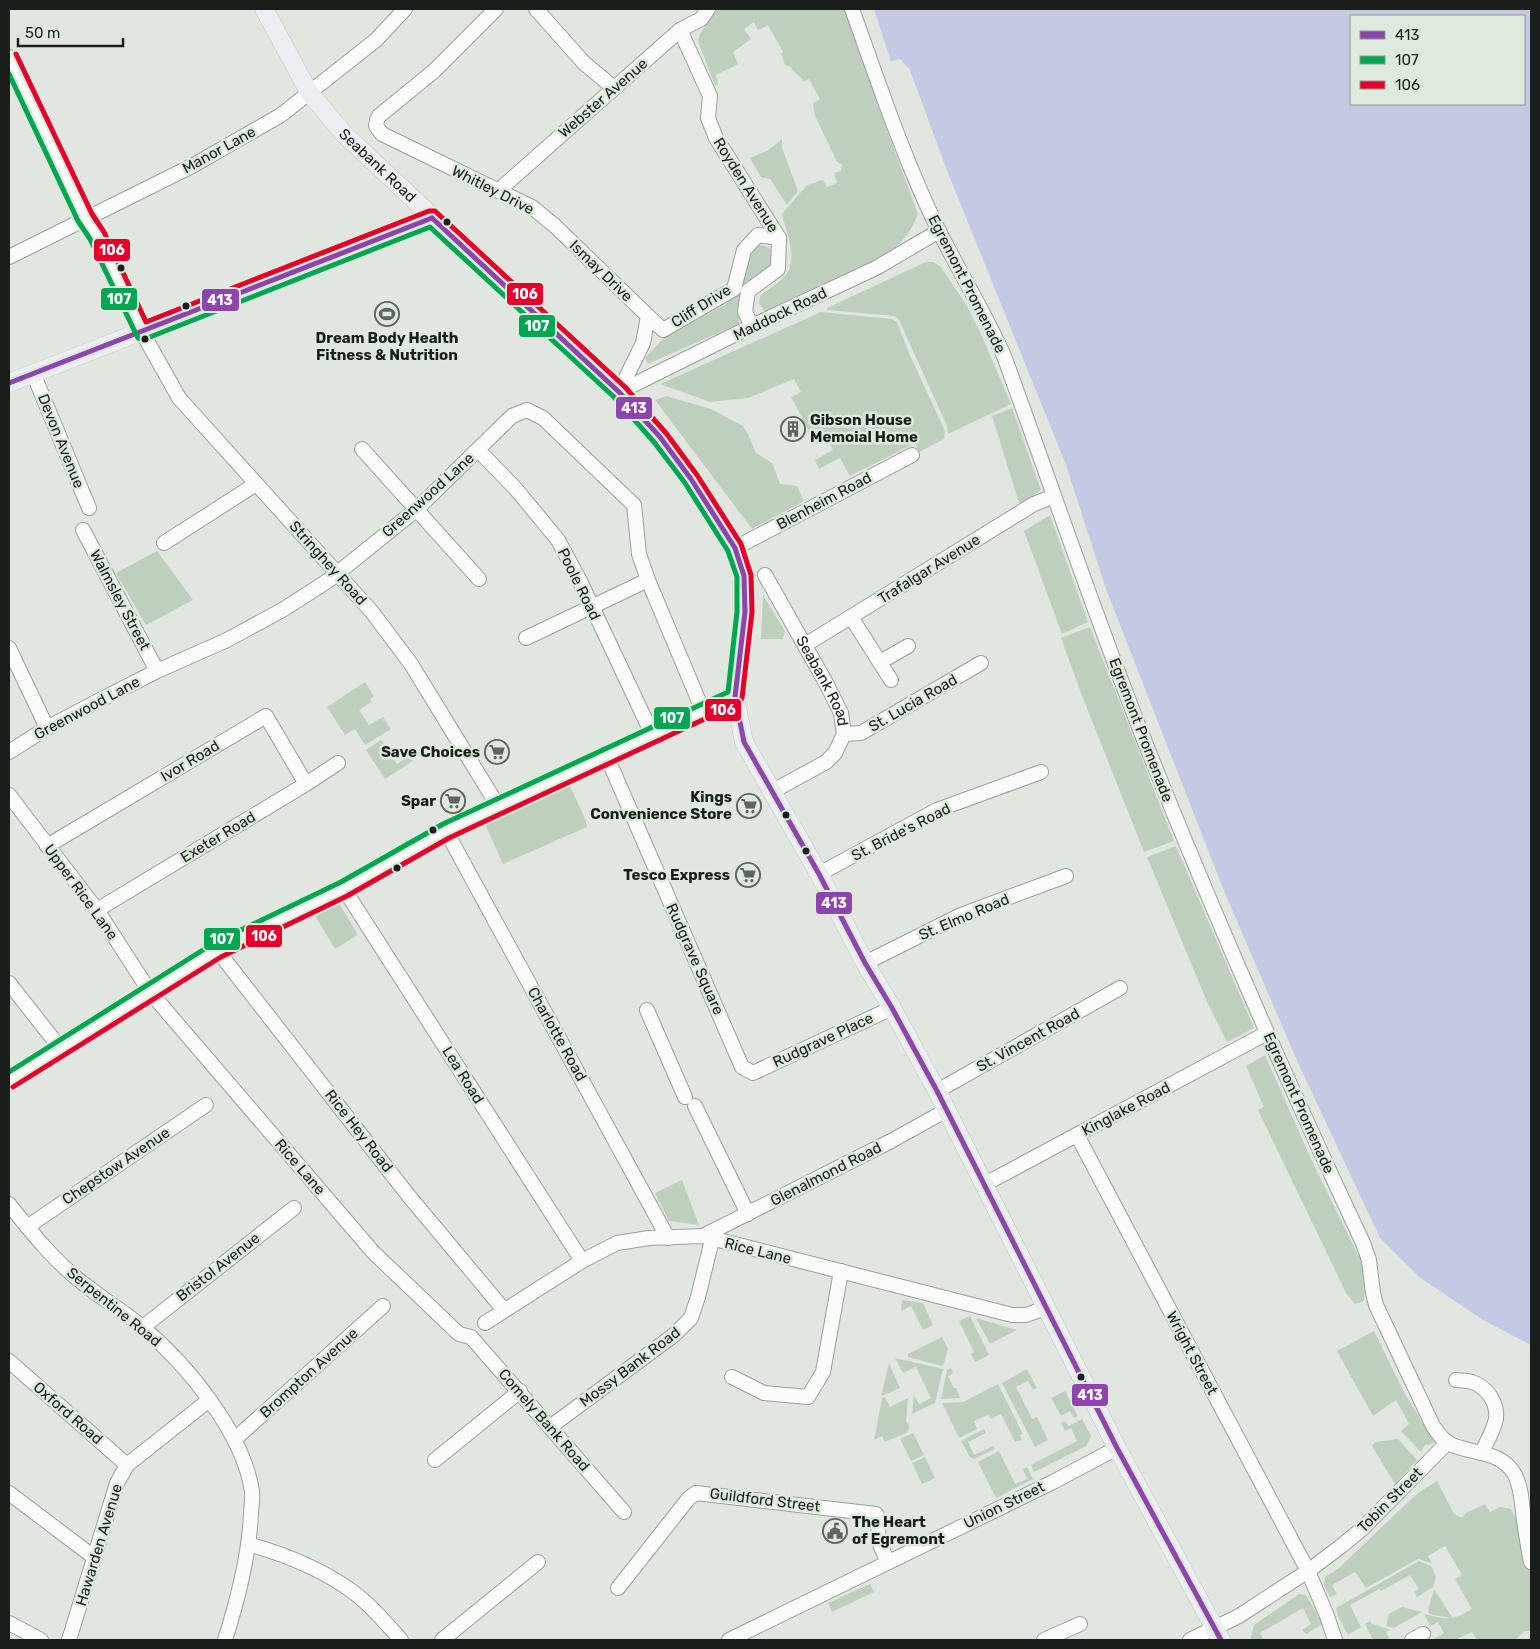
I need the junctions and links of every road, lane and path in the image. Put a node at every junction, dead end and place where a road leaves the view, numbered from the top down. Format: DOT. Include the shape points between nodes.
graph roads {
  1 [pos="264,9"];
  2 [pos="405,9"];
  3 [pos="496,9"];
  4 [pos="536,9"];
  5 [pos="708,9"];
  6 [pos="852,9"];
  7 [pos="680,30"];
  8 [pos="9,57"];
  9 [pos="614,88"];
  10 [pos="309,92"];
  11 [pos="498,191"];
  12 [pos="84,218"];
  13 [pos="432,218"];
  14 [pos="555,226"];
  15 [pos="939,231"];
  16 [pos="779,238"];
  17 [pos="9,257"];
  18 [pos="648,316"];
  19 [pos="752,326"];
  20 [pos="142,332"];
  21 [pos="33,374"];
  22 [pos="9,383"];
  23 [pos="619,392"];
  24 [pos="362,449"];
  25 [pos="478,450"];
  26 [pos="912,455"];
  27 [pos="256,484"];
  28 [pos="1054,496"];
  29 [pos="88,508"];
  30 [pos="417,510"];
  31 [pos="83,530"];
  32 [pos="164,543"];
  33 [pos="736,548"];
  34 [pos="337,572"];
  35 [pos="765,575"];
  36 [pos="479,579"];
  37 [pos="648,580"];
  38 [pos="591,607"];
  39 [pos="851,617"];
  40 [pos="526,638"];
  41 [pos="805,645"];
  42 [pos="908,646"];
  43 [pos="9,648"];
  44 [pos="880,662"];
  45 [pos="980,663"];
  46 [pos="157,671"];
  47 [pos="891,680"];
  48 [pos="735,697"];
  49 [pos="703,711"];
  50 [pos="46,728"];
  51 [pos="844,734"];
  52 [pos="653,736"];
  53 [pos="9,752"];
  54 [pos="607,757"];
  55 [pos="338,763"];
  56 [pos="1042,772"];
  57 [pos="306,784"];
  58 [pos="773,791"];
  59 [pos="9,795"];
  60 [pos="498,806"];
  61 [pos="446,831"];
  62 [pos="47,846"];
  63 [pos="819,874"];
  64 [pos="1066,876"];
  65 [pos="344,888"];
  66 [pos="96,910"];
  67 [pos="217,950"];
  68 [pos="865,963"];
  69 [pos="9,983"];
  70 [pos="1120,988"];
  71 [pos="150,992"];
  72 [pos="892,1008"];
  73 [pos="647,1010"];
  74 [pos="1267,1033"];
  75 [pos="61,1049"];
  76 [pos="753,1073"];
  77 [pos="9,1080"];
  78 [pos="937,1091"];
  79 [pos="206,1105"];
  80 [pos="947,1110"];
  81 [pos="1077,1135"];
  82 [pos="985,1184"];
  83 [pos="9,1204"];
  84 [pos="294,1208"];
  85 [pos="748,1214"];
  86 [pos="27,1226"];
  87 [pos="668,1238"];
  88 [pos="708,1238"];
  89 [pos="582,1262"];
  90 [pos="841,1271"];
  91 [pos="383,1306"];
  92 [pos="1046,1308"];
  93 [pos="504,1310"];
  94 [pos="485,1323"];
  95 [pos="142,1327"];
  96 [pos="459,1334"];
  97 [pos="9,1361"];
  98 [pos="732,1377"];
  99 [pos="1456,1380"];
  100 [pos="520,1391"];
  101 [pos="209,1400"];
  102 [pos="550,1426"];
  103 [pos="235,1439"];
  104 [pos="1448,1442"];
  105 [pos="1117,1448"];
  106 [pos="1482,1452"];
  107 [pos="435,1460"];
  108 [pos="127,1465"];
  109 [pos="9,1493"];
  110 [pos="624,1512"];
  111 [pos="248,1544"];
  112 [pos="95,1558"];
  113 [pos="538,1562"];
  114 [pos="888,1562"];
  115 [pos="1531,1562"];
  116 [pos="1308,1572"];
  117 [pos="618,1588"];
  118 [pos="9,1623"];
  119 [pos="1080,1624"];
  120 [pos="1218,1634"];
  121 [pos="394,1637"];
  122 [pos="40,1640"];
  123 [pos="69,1640"];
  124 [pos="224,1640"];
  125 [pos="442,1640"];
  126 [pos="732,1640"];
  127 [pos="1044,1640"];
  128 [pos="1190,1640"];
  129 [pos="1335,1640"];
  1 -- 10 [label="main road, Seabank Road"];
  2 -- 10 [label="street, Manor Lane" via="376,40"];
  3 -- 11 [label="street, Whitley Drive" via="434,72 387,109 376,120 376,126 382,134"];
  4 -- 9 [label="street" via="584,63"];
  5 -- 7 [label="street, Webster Avenue" via="701,19"];
  6 -- 15 [label="street, Egremont Promenade" via="897,136"];
  7 -- 9 [label="street, Webster Avenue"];
  7 -- 16 [label="street, Royden Avenue" via="710,96 708,118 716,138"];
  8 -- 12 [label="street, Stringhey Road"];
  9 -- 11 [label="street, Webster Avenue"];
  10 -- 12 [label="street, Manor Lane" via="281,115 192,166"];
  10 -- 13 [label="main road, Seabank Road" via="344,134"];
  11 -- 14 [label="street, Whitley Drive" via="532,208"];
  12 -- 17 [label="street, Manor Lane"];
  12 -- 20 [label="street, Stringhey Road" via="97,235"];
  13 -- 20 [label="main road"];
  13 -- 23 [label="main road, Seabank Road"];
  14 -- 18 [label="street, Ismay Drive"];
  15 -- 19 [label="street, Maddock Road" via="876,268"];
  15 -- 28 [label="street, Egremont Promenade" via="1004,356"];
  16 -- 18 [label="street, Cliff Drive" via="758,235 744,250 734,289 663,330"];
  16 -- 19 [label="street, Royden Avenue" via="778,269 748,291 745,312"];
  18 -- 23 [label="street, Cliff Drive" via="643,343"];
  19 -- 23 [label="street, Maddock Road"];
  20 -- 21 [label="main road"];
  20 -- 27 [label="street, Stringhey Road" via="180,398"];
  21 -- 22 [label="main road"];
  21 -- 29 [label="street, Devon Avenue"];
  23 -- 33 [label="main road, Seabank Road" via="692,479"];
  24 -- 30 [label="street"];
  25 -- 30 [label="street, Greenwood Lane"];
  25 -- 37 [label="street, Greenwood Lane" via="512,416 526,410 543,418 634,504 639,554"];
  25 -- 38 [label="street, Poole Road" via="558,540"];
  26 -- 33 [label="street, Blenheim Road"];
  27 -- 32 [label="street"];
  27 -- 34 [label="street, Stringhey Road"];
  28 -- 39 [label="street, Trafalgar Avenue" via="1034,504"];
  28 -- 74 [label="street, Egremont Promenade" via="1139,726"];
  30 -- 34 [label="street, Greenwood Lane"];
  30 -- 36 [label="street"];
  31 -- 46 [label="street, Walmsley Street"];
  33 -- 48 [label="main road, Seabank Road" via="744,576 745,612"];
  34 -- 46 [label="street, Greenwood Lane" via="260,622"];
  34 -- 60 [label="street, Stringhey Road" via="411,664"];
  35 -- 41 [label="street, Seabank Road"];
  37 -- 38 [label="street"];
  37 -- 49 [label="street, Greenwood Lane"];
  38 -- 40 [label="street"];
  38 -- 52 [label="street, Poole Road"];
  39 -- 41 [label="street, Trafalgar Avenue"];
  39 -- 44 [label="street"];
  41 -- 51 [label="street, Seabank Road" via="841,714"];
  42 -- 44 [label="street"];
  43 -- 50 [label="street"];
  44 -- 47 [label="street"];
  45 -- 51 [label="street, St. Lucia Road" via="861,733"];
  46 -- 50 [label="street, Greenwood Lane"];
  48 -- 49 [label="street"];
  48 -- 58 [label="main road, Seabank Road" via="744,742"];
  49 -- 52 [label="street"];
  50 -- 53 [label="street, Greenwood Lane"];
  51 -- 58 [label="street, Seabank Road" via="826,762"];
  52 -- 54 [label="street"];
  54 -- 60 [label="street"];
  54 -- 76 [label="street, Rudgrave Square" via="742,1068"];
  55 -- 57 [label="street, Exeter Road"];
  56 -- 63 [label="street, St. Bride's Road" via="937,810"];
  57 -- 62 [label="street, Ivor Road" via="266,716"];
  57 -- 66 [label="street, Exeter Road"];
  58 -- 63 [label="main road, Seabank Road"];
  59 -- 62 [label="street, Upper Rice Lane"];
  60 -- 61 [label="street"];
  61 -- 65 [label="street"];
  61 -- 87 [label="street, Charlotte Road"];
  62 -- 66 [label="street, Upper Rice Lane"];
  63 -- 68 [label="main road, Seabank Road"];
  64 -- 68 [label="street, St. Elmo Road" via="961,916"];
  65 -- 67 [label="street"];
  65 -- 89 [label="street, Lea Road"];
  66 -- 71 [label="street, Upper Rice Lane"];
  67 -- 71 [label="street"];
  67 -- 93 [label="street, Rice Hey Road" via="408,1195"];
  68 -- 72 [label="main road, Seabank Road"];
  69 -- 75 [label="street"];
  70 -- 78 [label="street, St. Vincent Road"];
  71 -- 75 [label="street"];
  71 -- 96 [label="street, Rice Lane" via="373,1252"];
  72 -- 76 [label="street, Rudgrave Place"];
  72 -- 78 [label="main road, Seabank Road"];
  73 -- 85 [label="street"];
  74 -- 81 [label="street, Kinglake Road"];
  74 -- 104 [label="street, Egremont Promenade" via="1363,1243 1376,1305 1433,1426"];
  75 -- 77 [label="street"];
  78 -- 80 [label="main road, Seabank Road"];
  79 -- 86 [label="street, Chepstow Avenue"];
  80 -- 82 [label="main road, Seabank Road"];
  80 -- 85 [label="street, Glenalmond Road"];
  81 -- 82 [label="street, Kinglake Road"];
  81 -- 116 [label="street, Wright Street"];
  82 -- 92 [label="main road, Seabank Road"];
  83 -- 86 [label="street, Serpentine Road"];
  84 -- 95 [label="street, Bristol Avenue"];
  85 -- 88 [label="street, Glenalmond Road"];
  86 -- 95 [label="street, Serpentine Road" via="83,1284"];
  87 -- 88 [label="street, Rice Lane"];
  87 -- 89 [label="street, Rice Lane" via="617,1243"];
  88 -- 90 [label="street, Rice Lane"];
  88 -- 102 [label="street, Mossy Bank Road" via="691,1318"];
  89 -- 93 [label="street, Rice Lane"];
  90 -- 92 [label="street, Rice Lane" via="1012,1315 1026,1315"];
  90 -- 98 [label="street" via="823,1372 808,1397 764,1393"];
  91 -- 103 [label="street, Brompton Avenue"];
  92 -- 105 [label="main road, Seabank Road"];
  93 -- 94 [label="street, Rice Lane"];
  95 -- 101 [label="street, Serpentine Road" via="180,1364"];
  96 -- 100 [label="street, Comely Bank Road" via="471,1337"];
  97 -- 108 [label="street, Oxford Road"];
  99 -- 106 [label="street" via="1481,1386 1492,1399 1496,1419"];
  100 -- 102 [label="street, Comely Bank Road"];
  100 -- 107 [label="street"];
  101 -- 103 [label="street, Serpentine Road"];
  101 -- 108 [label="street, Hawarden Avenue"];
  102 -- 110 [label="street, Comely Bank Road"];
  103 -- 111 [label="street, Serpentine Road" via="252,1493"];
  104 -- 106 [label="street"];
  104 -- 116 [label="street, Tobin Street" via="1363,1528"];
  105 -- 114 [label="street, Union Street"];
  105 -- 120 [label="main road, Seabank Road"];
  106 -- 115 [label="street" via="1499,1458 1515,1475"];
  108 -- 112 [label="street, Hawarden Avenue" via="117,1483"];
  109 -- 112 [label="street"];
  111 -- 121 [label="street" via="298,1561 350,1590 377,1614"];
  111 -- 124 [label="street, Serpentine Road"];
  112 -- 123 [label="street, Hawarden Avenue"];
  113 -- 125 [label="street"];
  114 -- 117 [label="street, Guildford Street" via="878,1538 880,1526 876,1514 696,1493"];
  114 -- 126 [label="street, Union Street"];
  116 -- 120 [label="street, Tobin Street" via="1239,1616"];
  116 -- 129 [label="street, Wright Street"];
  118 -- 122 [label="street"];
  119 -- 127 [label="street"];
  120 -- 128 [label="street, Tobin Street"];
}
